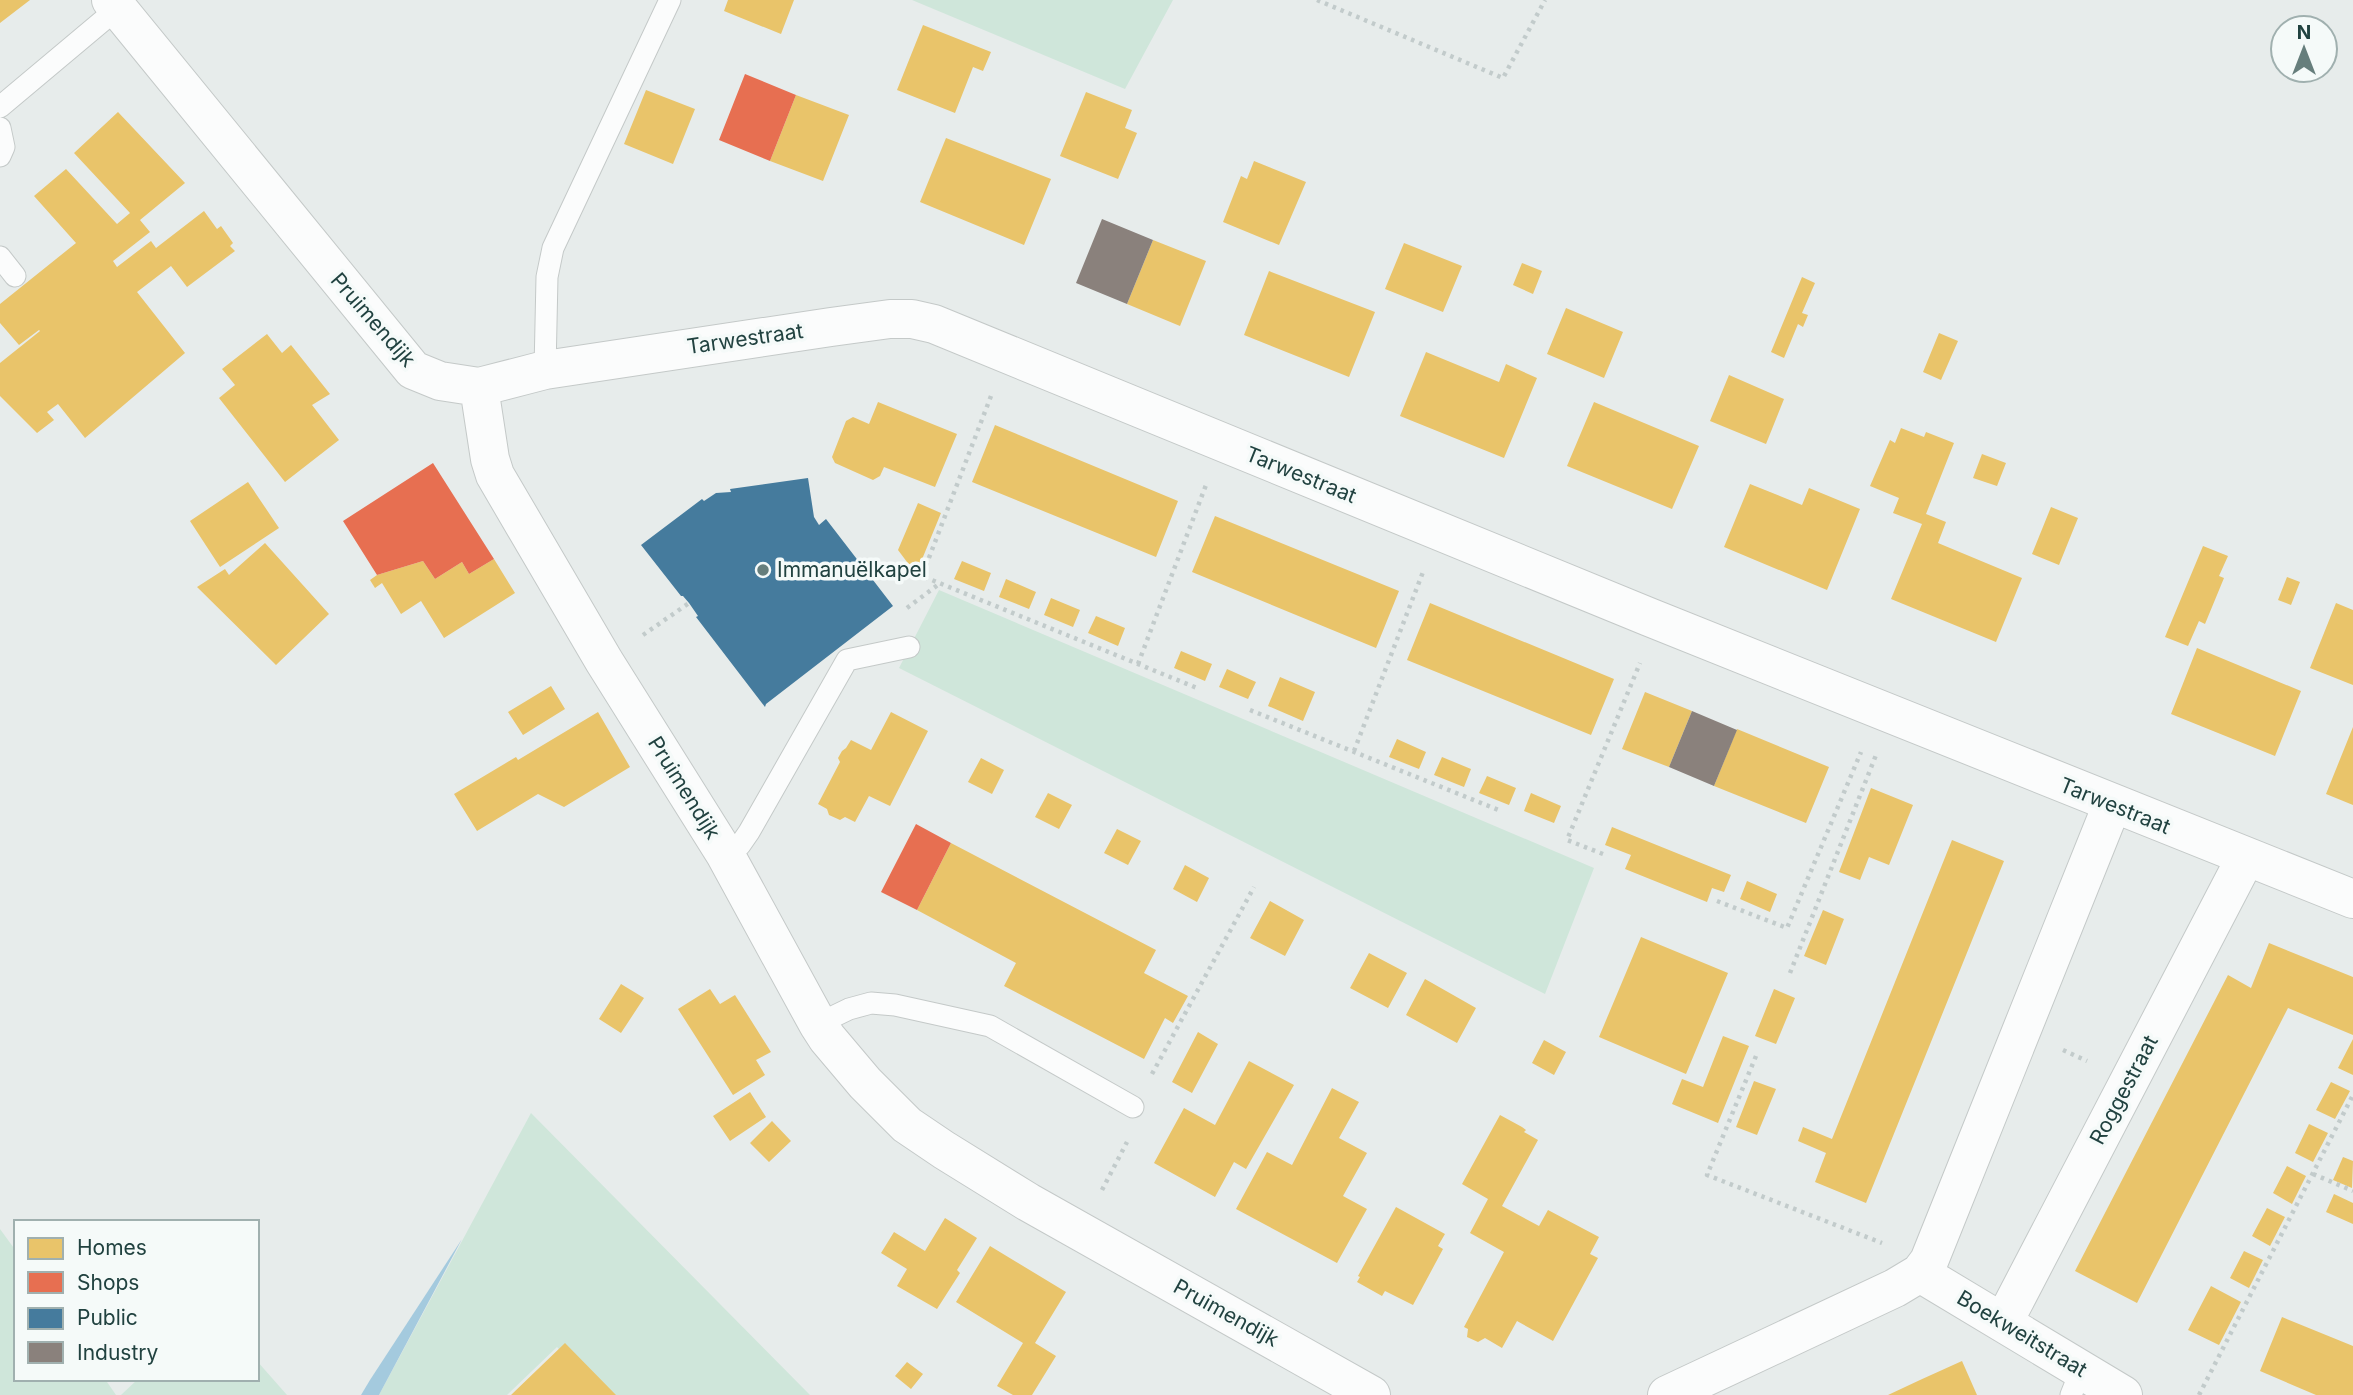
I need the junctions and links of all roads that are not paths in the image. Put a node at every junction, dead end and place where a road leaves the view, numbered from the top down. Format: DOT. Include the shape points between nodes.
graph roads {
  1 [pos="670,0"];
  2 [pos="115,4"];
  3 [pos="0,107"];
  4 [pos="0,128"];
  5 [pos="0,156"];
  6 [pos="0,257"];
  7 [pos="15,276"];
  8 [pos="545,370"];
  9 [pos="479,387"];
  10 [pos="909,647"];
  11 [pos="2112,805"];
  12 [pos="725,854"];
  13 [pos="2245,858"];
  14 [pos="2353,899"];
  15 [pos="818,1024"];
  16 [pos="1133,1107"];
  17 [pos="1924,1267"];
  18 [pos="2003,1323"];
  19 [pos="2076,1382"];
  20 [pos="1371,1395"];
  21 [pos="1667,1395"];
  22 [pos="2123,1395"];
  1 -- 8 [label="lane" via="553,248 547,277"];
  2 -- 3 [label="lane"];
  2 -- 9 [label="street, Pruimendijk" via="395,352 413,370 440,381"];
  4 -- 5 [label="lane" via="4,147"];
  6 -- 7 [label="lane"];
  8 -- 9 [label="street, Tarwestraat"];
  8 -- 11 [label="street, Tarwestraat" via="890,319 933,324"];
  9 -- 12 [label="street, Pruimendijk" via="495,475"];
  10 -- 12 [label="lane, Pruimendijk" via="847,660 749,832 740,845"];
  11 -- 13 [label="street, Tarwestraat"];
  11 -- 17 [label="street"];
  12 -- 15 [label="street, Pruimendijk"];
  13 -- 14 [label="street, Tarwestraat"];
  13 -- 18 [label="street, Roggestraat"];
  15 -- 16 [label="lane" via="871,1003 989,1026"];
  15 -- 20 [label="street, Pruimendijk" via="865,1083 907,1125 1028,1202"];
  17 -- 18 [label="street, Boekweitstraat"];
  17 -- 21 [label="street" via="1870,1301"];
  18 -- 19 [label="street, Boekweitstraat"];
  19 -- 22 [label="street, Boekweitstraat"];
}
